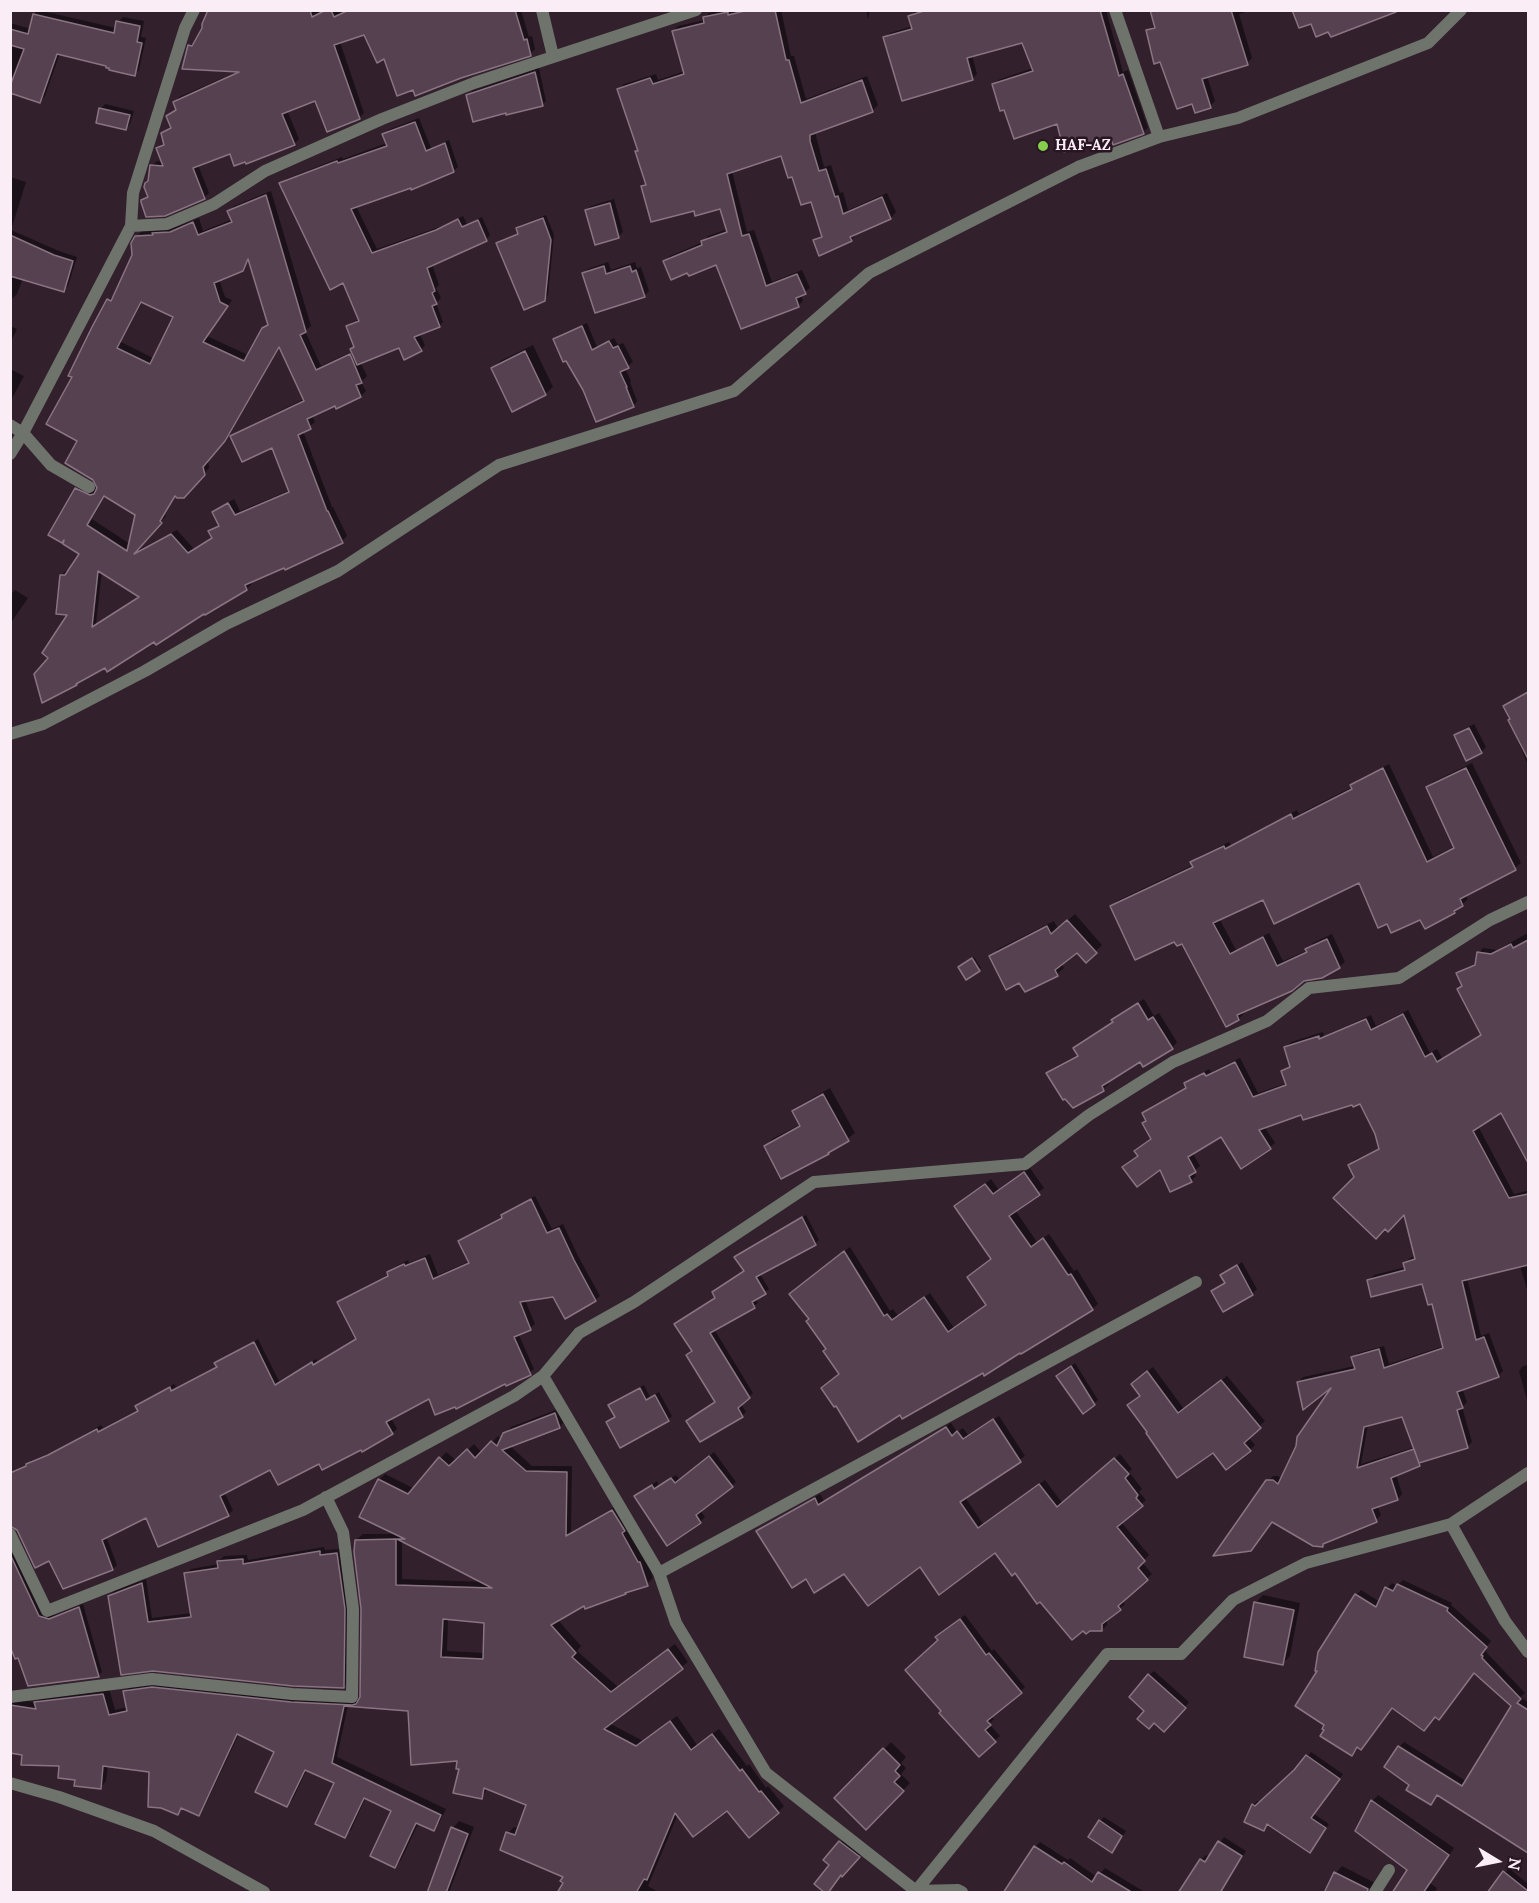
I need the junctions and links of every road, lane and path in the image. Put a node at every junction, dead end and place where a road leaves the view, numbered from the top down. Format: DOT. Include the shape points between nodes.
graph roads {
  1 [pos="194,10"];
  2 [pos="542,10"];
  3 [pos="696,10"];
  4 [pos="1115,10"];
  5 [pos="1461,10"];
  6 [pos="553,56"];
  7 [pos="1159,137"];
  8 [pos="131,226"];
  9 [pos="10,425"];
  10 [pos="23,434"];
  11 [pos="10,454"];
  12 [pos="88,487"];
  13 [pos="10,734"];
  14 [pos="1528,902"];
  15 [pos="1196,1281"];
  16 [pos="543,1377"];
  17 [pos="1528,1473"];
  18 [pos="326,1497"];
  19 [pos="1451,1524"];
  20 [pos="10,1534"];
  21 [pos="659,1573"];
  22 [pos="1528,1652"];
  23 [pos="10,1697"];
  24 [pos="10,1783"];
  25 [pos="1389,1870"];
  26 [pos="916,1890"];
  27 [pos="264,1893"];
  28 [pos="962,1893"];
  29 [pos="1375,1893"];
  1 -- 8 [label="street" via="133,193"];
  2 -- 6 [label="street"];
  3 -- 6 [label="street"];
  4 -- 7 [label="street"];
  5 -- 7 [label="street" via="1428,43 1238,118"];
  6 -- 8 [label="street" via="382,119 265,171 214,204 167,224"];
  7 -- 13 [label="street" via="1077,167 869,273 734,391 499,465 338,571 226,624 43,724"];
  8 -- 10 [label="street"];
  9 -- 10 [label="street"];
  10 -- 11 [label="street"];
  10 -- 12 [label="street" via="51,465"];
  14 -- 16 [label="street" via="1490,920 1399,978 1310,988 1267,1021 1173,1062 1089,1115 1025,1164 814,1182 634,1302 579,1334"];
  15 -- 21 [label="street"];
  16 -- 18 [label="street"];
  16 -- 21 [label="street"];
  17 -- 19 [label="street"];
  18 -- 20 [label="street" via="255,1530 46,1611"];
  18 -- 23 [label="street" via="343,1532 353,1609 352,1697 152,1679"];
  19 -- 22 [label="street" via="1505,1621"];
  19 -- 26 [label="street" via="1306,1563 1233,1600 1181,1654 1107,1653"];
  21 -- 26 [label="street" via="676,1623 766,1773"];
  24 -- 27 [label="street" via="154,1831"];
  25 -- 29 [label="street"];
  26 -- 28 [label="street"];
}
